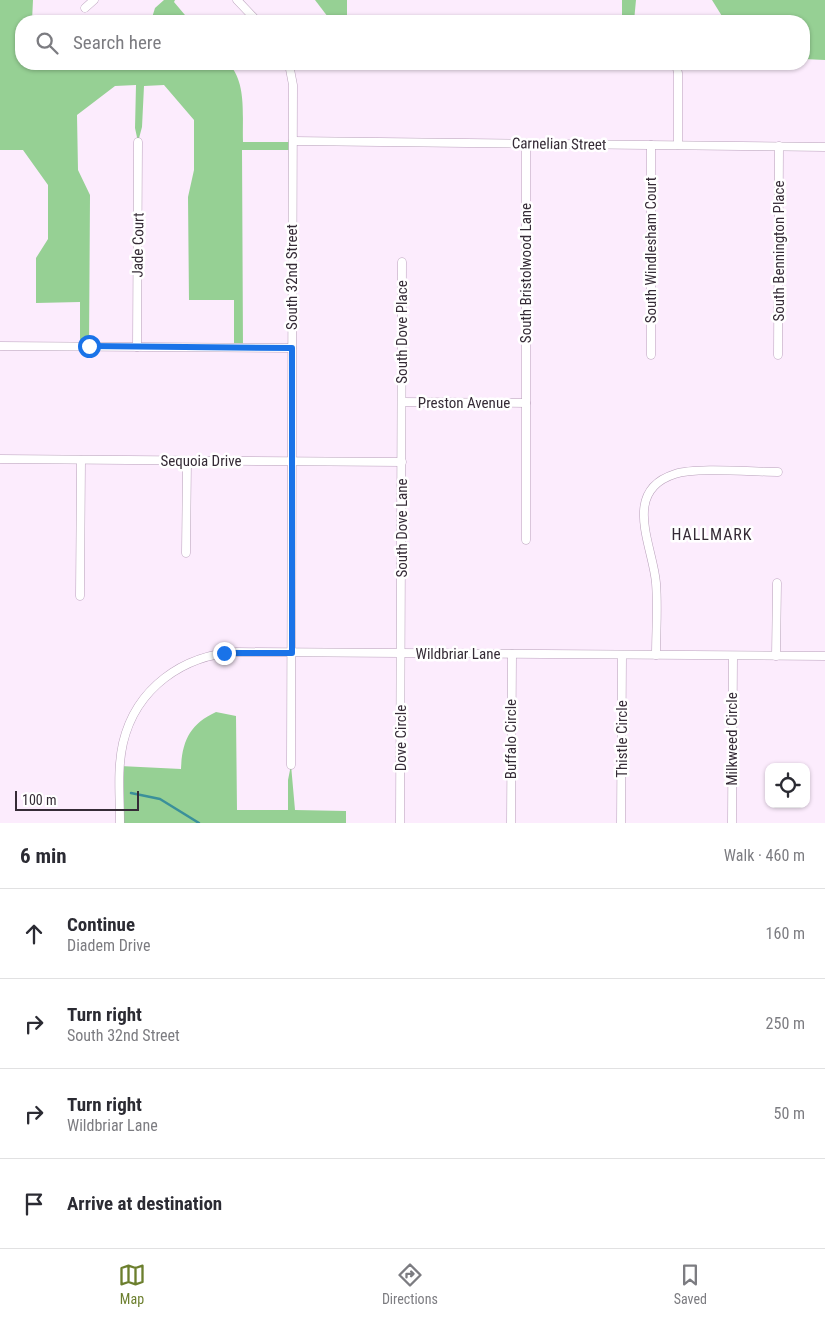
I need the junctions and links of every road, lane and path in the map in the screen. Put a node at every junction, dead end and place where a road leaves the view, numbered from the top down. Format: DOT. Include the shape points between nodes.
graph roads {
  1 [pos="94,0"];
  2 [pos="237,0"];
  3 [pos="85,8"];
  4 [pos="251,15"];
  5 [pos="290,70"];
  6 [pos="677,70"];
  7 [pos="293,141"];
  8 [pos="138,142"];
  9 [pos="526,144"];
  10 [pos="651,145"];
  11 [pos="678,145"];
  12 [pos="779,146"];
  13 [pos="825,147"];
  14 [pos="402,262"];
  15 [pos="0,346"];
  16 [pos="137,347"];
  17 [pos="292,348"];
  18 [pos="651,355"];
  19 [pos="778,356"];
  20 [pos="402,402"];
  21 [pos="526,403"];
  22 [pos="0,459"];
  23 [pos="82,460"];
  24 [pos="187,460"];
  25 [pos="292,461"];
  26 [pos="402,462"];
  27 [pos="778,472"];
  28 [pos="526,540"];
  29 [pos="186,553"];
  30 [pos="777,583"];
  31 [pos="80,596"];
  32 [pos="292,653"];
  33 [pos="401,654"];
  34 [pos="512,654"];
  35 [pos="622,655"];
  36 [pos="656,655"];
  37 [pos="733,656"];
  38 [pos="776,656"];
  39 [pos="825,656"];
  40 [pos="291,765"];
  41 [pos="120,823"];
  42 [pos="400,823"];
  43 [pos="511,823"];
  44 [pos="621,823"];
  45 [pos="732,823"];
  1 -- 3 [label="street"];
  2 -- 4 [label="street"];
  5 -- 7 [label="street, South 32nd Street"];
  6 -- 11 [label="street"];
  7 -- 9 [label="street, Carnelian Street"];
  7 -- 17 [label="street, South 32nd Street"];
  8 -- 16 [label="street, Jade Court"];
  9 -- 10 [label="street, Carnelian Street"];
  9 -- 21 [label="street, South Bristolwood Lane"];
  10 -- 11 [label="street, Carnelian Street"];
  10 -- 18 [label="street, South Windlesham Court"];
  11 -- 12 [label="street, Carnelian Street"];
  12 -- 13 [label="street, Carnelian Street"];
  12 -- 19 [label="street, South Bennington Place"];
  14 -- 20 [label="street, South Dove Place"];
  15 -- 16 [label="street"];
  16 -- 17 [label="street"];
  17 -- 25 [label="street, South 32nd Street"];
  20 -- 21 [label="street, Preston Avenue"];
  20 -- 26 [label="street, South Dove Lane"];
  21 -- 28 [label="street, South Bristolwood Lane"];
  22 -- 23 [label="street, Sequoia Drive"];
  23 -- 24 [label="street, Sequoia Drive"];
  23 -- 31 [label="street"];
  24 -- 25 [label="street, Sequoia Drive"];
  24 -- 29 [label="street"];
  25 -- 26 [label="street, Sequoia Drive"];
  25 -- 32 [label="street, South 32nd Street"];
  26 -- 33 [label="street, South Dove Lane"];
  27 -- 36 [label="street" via="685,472 666,478 651,492 642,520 656,585"];
  30 -- 38 [label="street"];
  32 -- 33 [label="street, Wildbriar Lane"];
  32 -- 40 [label="street, South 32nd Street"];
  32 -- 41 [label="street, Wildbriar Lane" via="224,653 194,660 167,676 143,700 126,733 120,766"];
  33 -- 34 [label="street, Wildbriar Lane"];
  33 -- 42 [label="street, Dove Circle"];
  34 -- 35 [label="street, Wildbriar Lane"];
  34 -- 43 [label="street, Buffalo Circle"];
  35 -- 36 [label="street, Wildbriar Lane"];
  35 -- 44 [label="street, Thistle Circle"];
  36 -- 37 [label="street, Wildbriar Lane"];
  37 -- 38 [label="street, Wildbriar Lane"];
  37 -- 45 [label="street, Milkweed Circle"];
  38 -- 39 [label="street, Wildbriar Lane"];
}
